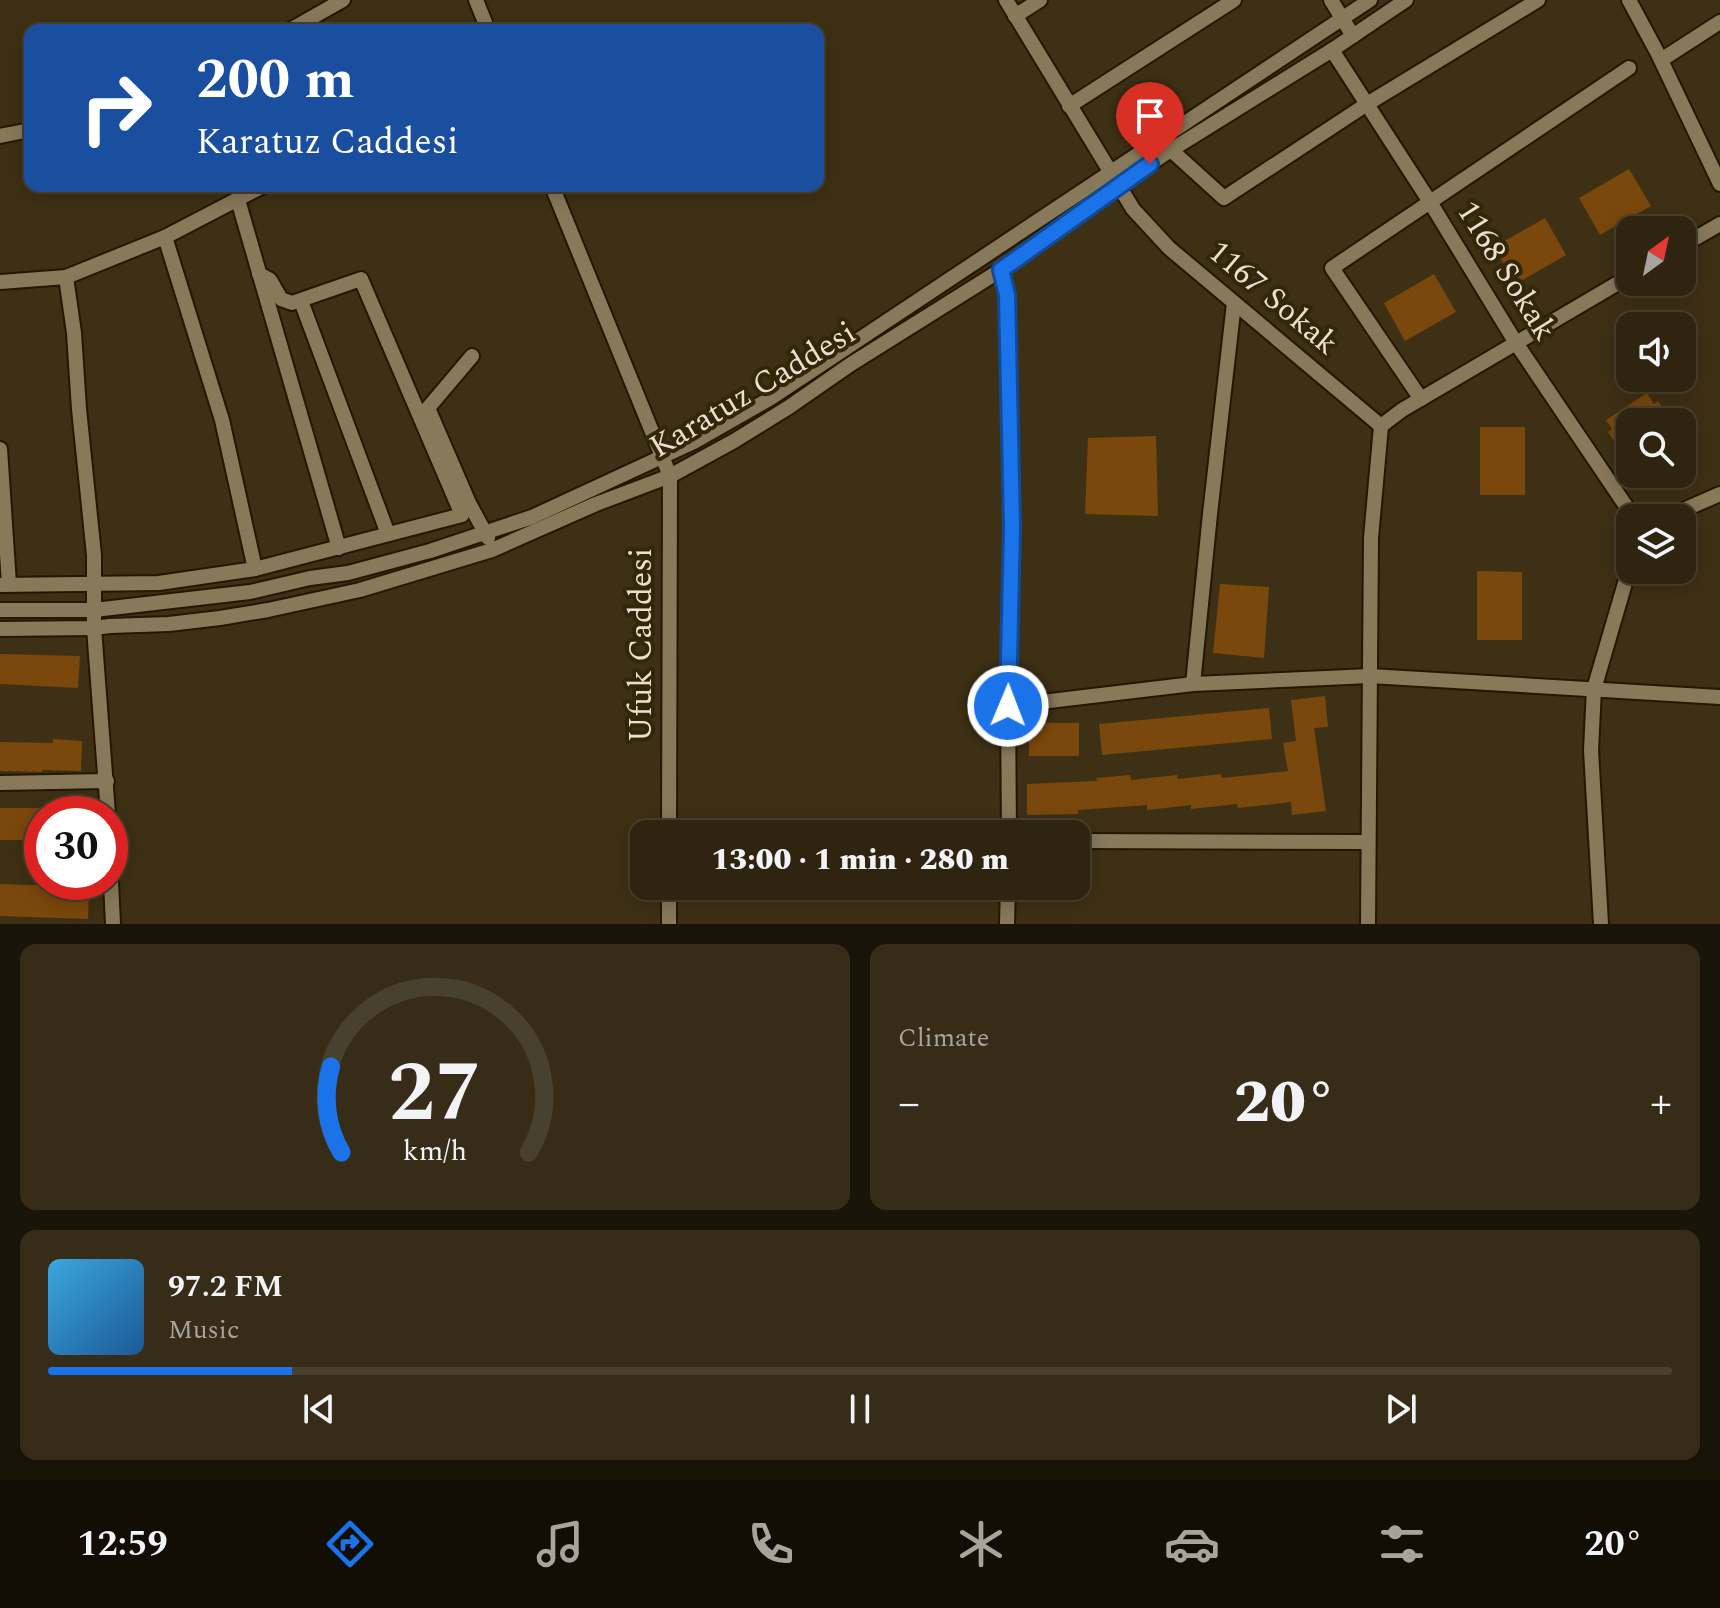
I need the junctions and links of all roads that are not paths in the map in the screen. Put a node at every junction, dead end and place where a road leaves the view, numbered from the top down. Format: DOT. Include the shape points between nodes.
graph roads {
  1 [pos="343,0"];
  2 [pos="476,0"];
  3 [pos="1006,0"];
  4 [pos="1040,0"];
  5 [pos="1234,0"];
  6 [pos="1331,0"];
  7 [pos="1370,0"];
  8 [pos="1406,0"];
  9 [pos="1538,0"];
  10 [pos="1629,0"];
  11 [pos="1015,16"];
  12 [pos="1342,18"];
  13 [pos="1720,22"];
  14 [pos="301,24"];
  15 [pos="486,24"];
  16 [pos="1353,36"];
  17 [pos="1332,50"];
  18 [pos="1661,60"];
  19 [pos="1629,68"];
  20 [pos="1367,104"];
  21 [pos="1069,106"];
  22 [pos="24,131"];
  23 [pos="0,136"];
  24 [pos="1171,150"];
  25 [pos="1115,178"];
  26 [pos="1720,184"];
  27 [pos="252,192"];
  28 [pos="554,192"];
  29 [pos="238,200"];
  30 [pos="1430,202"];
  31 [pos="1720,224"];
  32 [pos="165,237"];
  33 [pos="1696,238"];
  34 [pos="1001,270"];
  35 [pos="259,274"];
  36 [pos="66,277"];
  37 [pos="0,282"];
  38 [pos="1616,284"];
  39 [pos="301,301"];
  40 [pos="1234,303"];
  41 [pos="1516,343"];
  42 [pos="472,356"];
  43 [pos="1421,399"];
  44 [pos="1381,426"];
  45 [pos="0,449"];
  46 [pos="663,456"];
  47 [pos="670,476"];
  48 [pos="1720,494"];
  49 [pos="1625,504"];
  50 [pos="1696,504"];
  51 [pos="486,533"];
  52 [pos="388,534"];
  53 [pos="339,548"];
  54 [pos="492,550"];
  55 [pos="255,569"];
  56 [pos="93,582"];
  57 [pos="1625,584"];
  58 [pos="4,585"];
  59 [pos="0,610"];
  60 [pos="94,610"];
  61 [pos="94,628"];
  62 [pos="0,629"];
  63 [pos="1370,676"];
  64 [pos="1193,684"];
  65 [pos="1594,689"];
  66 [pos="1720,697"];
  67 [pos="1008,706"];
  68 [pos="107,781"];
  69 [pos="0,783"];
  70 [pos="107,796"];
  71 [pos="669,820"];
  72 [pos="1009,820"];
  73 [pos="1090,841"];
  74 [pos="1368,842"];
  75 [pos="112,900"];
  76 [pos="669,900"];
  77 [pos="1008,900"];
  78 [pos="113,924"];
  79 [pos="669,924"];
  80 [pos="1007,924"];
  81 [pos="1368,924"];
  82 [pos="1601,924"];
  1 -- 14 [label="street"];
  2 -- 15 [label="street"];
  3 -- 11 [label="street, 1167 Sokak"];
  4 -- 11 [label="street"];
  5 -- 21 [label="street"];
  6 -- 12 [label="street"];
  7 -- 12 [label="street, Karatuz Caddesi"];
  8 -- 16 [label="street, Karatuz Caddesi"];
  9 -- 20 [label="street"];
  10 -- 18 [label="street"];
  11 -- 21 [label="street, 1167 Sokak"];
  12 -- 16 [label="street"];
  12 -- 25 [label="street, Karatuz Caddesi"];
  13 -- 18 [label="street"];
  16 -- 17 [label="street, Karatuz Caddesi"];
  17 -- 20 [label="street, 1168 Sokak"];
  17 -- 24 [label="street, Karatuz Caddesi"];
  18 -- 26 [label="street"];
  19 -- 30 [label="street"];
  20 -- 24 [label="street" via="1224,198"];
  20 -- 30 [label="street, 1168 Sokak"];
  21 -- 25 [label="street, 1167 Sokak"];
  22 -- 23 [label="street"];
  24 -- 25 [label="street, Karatuz Caddesi"];
  25 -- 34 [label="street, Karatuz Caddesi"];
  25 -- 40 [label="street, 1167 Sokak" via="1133,209 1169,248"];
  25 -- 46 [label="street" via="771,398"];
  27 -- 29 [label="street"];
  28 -- 46 [label="street, Ufuk Caddesi"];
  29 -- 32 [label="street"];
  29 -- 35 [label="street"];
  30 -- 41 [label="street, 1168 Sokak"];
  30 -- 43 [label="street" via="1332,268"];
  31 -- 33 [label="street"];
  32 -- 36 [label="street"];
  32 -- 55 [label="street" via="222,420"];
  34 -- 47 [label="street, Karatuz Caddesi" via="745,435"];
  34 -- 67 [label="street" via="1007,295 1012,526"];
  35 -- 39 [label="street" via="270,280 281,299"];
  35 -- 53 [label="street"];
  36 -- 37 [label="street"];
  36 -- 56 [label="street"];
  38 -- 41 [label="street"];
  39 -- 52 [label="street"];
  39 -- 52 [label="street" via="361,279 462,515"];
  40 -- 44 [label="street, 1167 Sokak"];
  40 -- 64 [label="street"];
  41 -- 43 [label="street"];
  41 -- 49 [label="street, 1168 Sokak"];
  42 -- 51 [label="street" via="428,408"];
  43 -- 44 [label="street"];
  44 -- 63 [label="street" via="1371,538"];
  45 -- 58 [label="street"];
  46 -- 47 [label="street, Ufuk Caddesi"];
  46 -- 51 [label="street"];
  47 -- 54 [label="street, Karatuz Caddesi"];
  47 -- 71 [label="street, Ufuk Caddesi"];
  48 -- 50 [label="street"];
  51 -- 54 [label="street"];
  51 -- 60 [label="street" via="348,573 250,592"];
  52 -- 53 [label="street"];
  53 -- 55 [label="street"];
  54 -- 61 [label="street, Karatuz Caddesi" via="360,590 268,610"];
  55 -- 56 [label="street" via="159,583"];
  56 -- 58 [label="street"];
  56 -- 60 [label="street"];
  57 -- 65 [label="street"];
  59 -- 60 [label="street"];
  60 -- 61 [label="street"];
  61 -- 62 [label="street, Karatuz Caddesi"];
  61 -- 68 [label="street"];
  63 -- 64 [label="street"];
  63 -- 65 [label="street"];
  63 -- 74 [label="street"];
  64 -- 67 [label="street"];
  65 -- 66 [label="street"];
  65 -- 82 [label="street" via="1591,750"];
  67 -- 72 [label="street"];
  68 -- 69 [label="street"];
  68 -- 70 [label="street"];
  73 -- 74 [label="street"];
  74 -- 81 [label="street"];
  75 -- 78 [label="street"];
  76 -- 79 [label="street"];
  77 -- 80 [label="street"];
}
